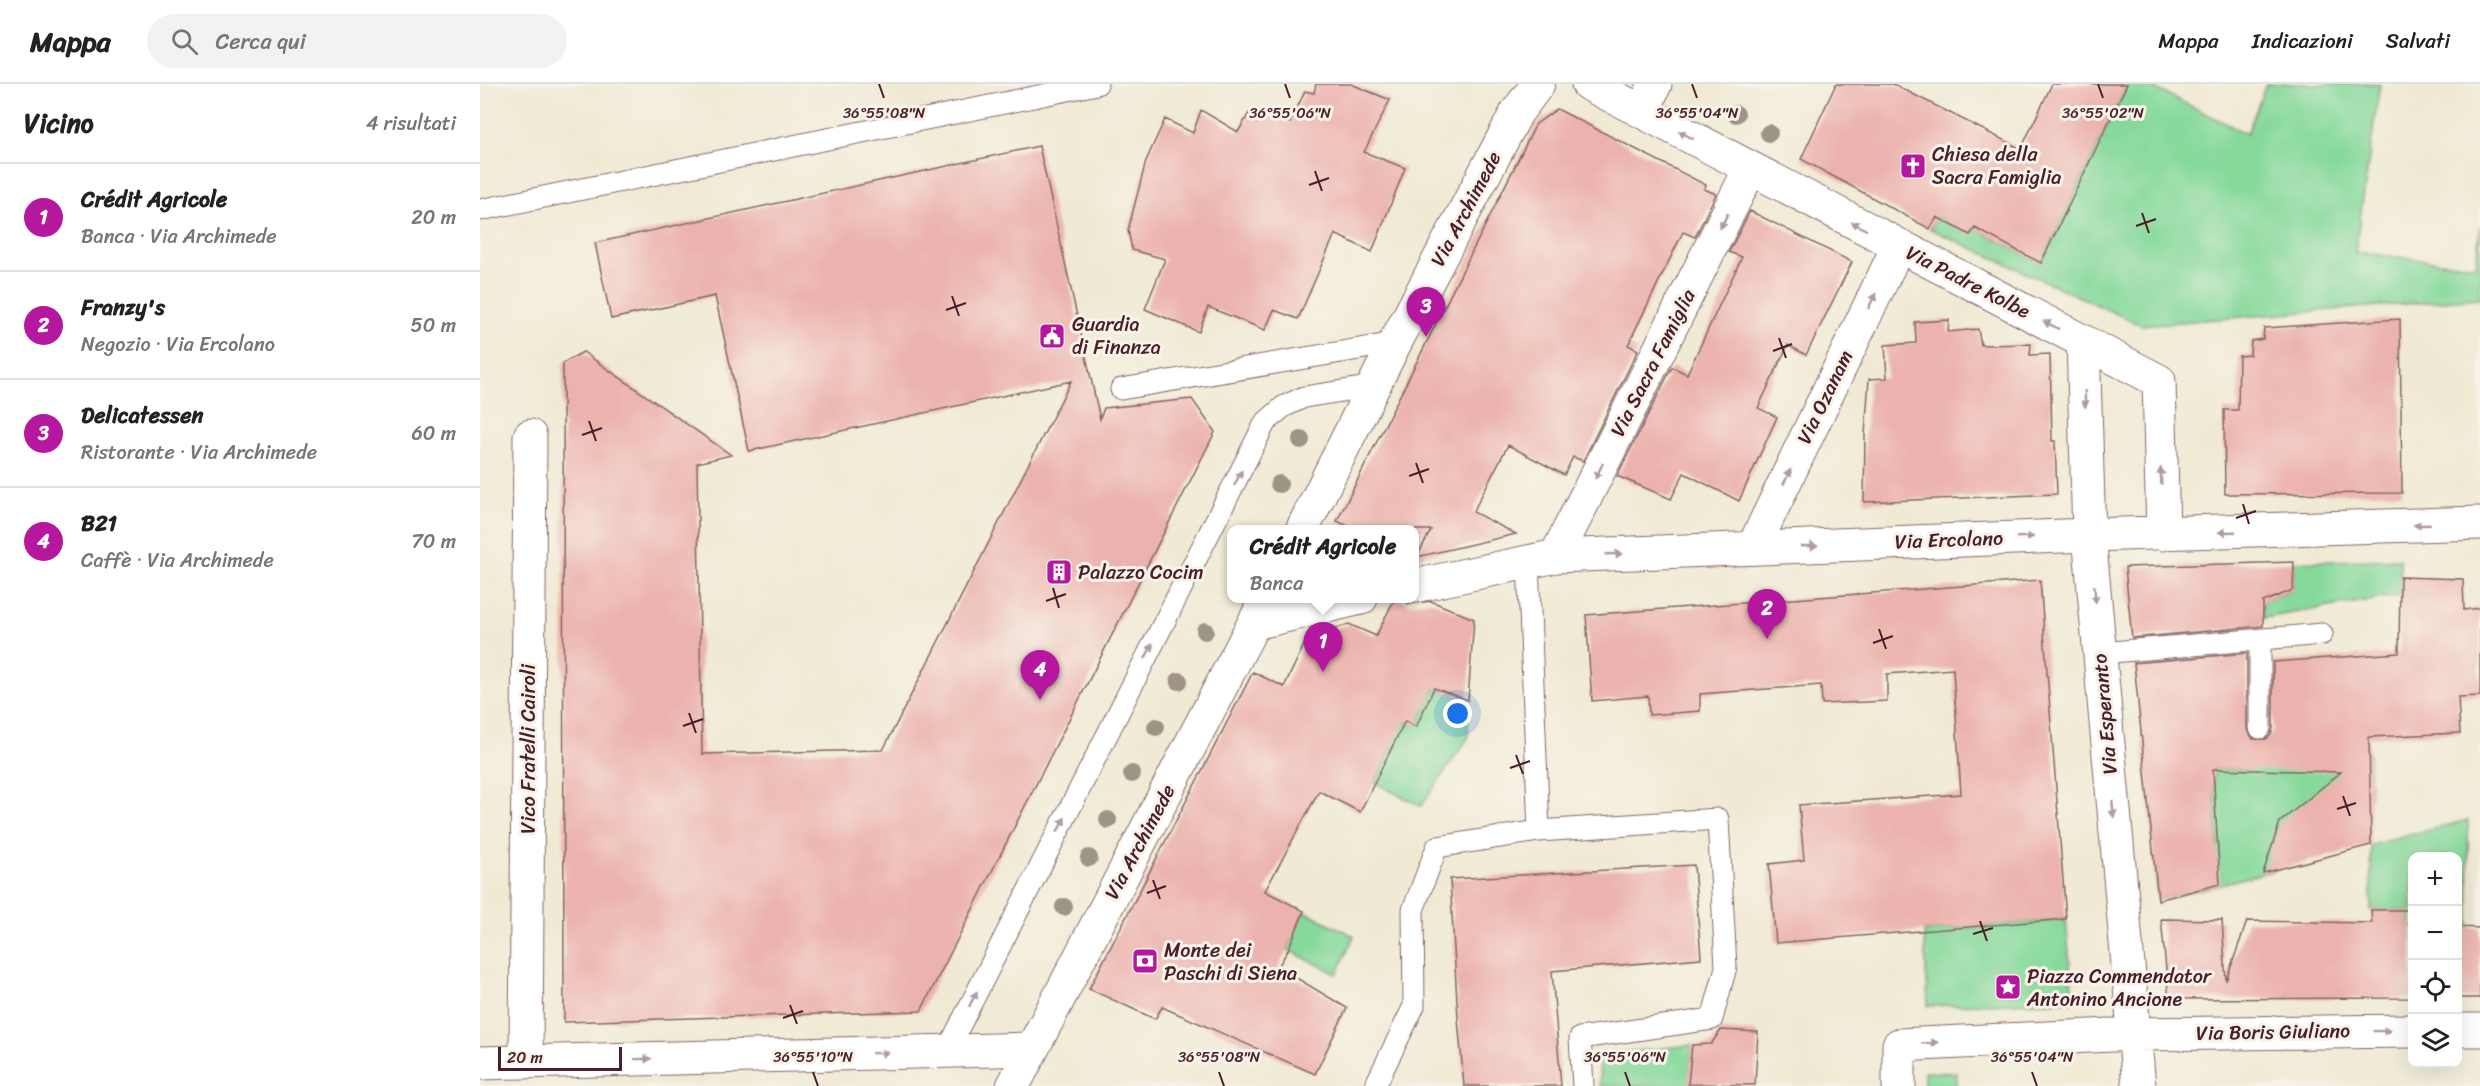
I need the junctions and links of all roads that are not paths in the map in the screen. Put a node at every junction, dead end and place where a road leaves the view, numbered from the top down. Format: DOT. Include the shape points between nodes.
graph roads {
  1 [pos="1097,84"];
  2 [pos="1538,84"];
  3 [pos="1588,84"];
  4 [pos="1649,98"];
  5 [pos="1750,169"];
  6 [pos="480,210"];
  7 [pos="1898,246"];
  8 [pos="2083,341"];
  9 [pos="1395,343"];
  10 [pos="1374,386"];
  11 [pos="1121,389"];
  12 [pos="530,436"];
  13 [pos="2480,523"];
  14 [pos="1304,525"];
  15 [pos="2163,534"];
  16 [pos="2090,535"];
  17 [pos="1753,548"];
  18 [pos="1542,559"];
  19 [pos="1419,584"];
  20 [pos="1323,603"];
  21 [pos="1261,611"];
  22 [pos="2322,634"];
  23 [pos="2260,639"];
  24 [pos="2100,653"];
  25 [pos="2260,728"];
  26 [pos="1539,831"];
  27 [pos="2462,1030"];
  28 [pos="2480,1030"];
  29 [pos="2408,1031"];
  30 [pos="2134,1034"];
  31 [pos="1031,1049"];
  32 [pos="947,1052"];
  33 [pos="526,1062"];
  34 [pos="480,1063"];
  35 [pos="1899,1079"];
  36 [pos="1013,1086"];
  37 [pos="1375,1086"];
  38 [pos="1583,1086"];
  39 [pos="2139,1086"];
  1 -- 6 [label="lane"];
  2 -- 9 [label="street, Via Archimede" via="1517,112"];
  3 -- 4 [label="street, Via Padre Kolbe"];
  5 -- 4 [label="street, Via Padre Kolbe, one-way"];
  7 -- 5 [label="street, Via Padre Kolbe, one-way"];
  5 -- 18 [label="street, Via Sacra Famiglia, one-way"];
  8 -- 7 [label="street, Via Padre Kolbe, one-way"];
  17 -- 7 [label="street, Via Ozanam, one-way"];
  15 -- 8 [label="street, Via Padre Kolbe, one-way" via="2158,381"];
  8 -- 16 [label="street, Via Esperanto, one-way"];
  9 -- 10 [label="street, Via Archimede"];
  9 -- 11 [label="lane"];
  10 -- 14 [label="street, Via Archimede"];
  32 -- 10 [label="lane, one-way" via="1265,423 1304,397"];
  12 -- 33 [label="street, Vico Fratelli Cairoli"];
  13 -- 15 [label="street, Via Ercolano, one-way"];
  15 -- 16 [label="street, Via Ercolano"];
  17 -- 16 [label="street, Via Ercolano, one-way"];
  16 -- 24 [label="street, Via Esperanto, one-way"];
  18 -- 17 [label="street, Via Ercolano, one-way"];
  18 -- 19 [label="street, Via Ercolano"];
  18 -- 26 [label="lane"];
  20 -- 21 [label="street"];
  21 -- 31 [label="street, Via Archimede"];
  22 -- 23 [label="lane"];
  23 -- 24 [label="lane"];
  23 -- 25 [label="lane"];
  24 -- 30 [label="street, Via Esperanto, one-way"];
  26 -- 37 [label="lane" via="1437,847 1413,910 1414,1006"];
  26 -- 38 [label="lane" via="1718,819 1726,967 1712,1019 1580,1038"];
  27 -- 28 [label="street"];
  30 -- 29 [label="street, Via Boris Giuliano, one-way"];
  35 -- 30 [label="street, Via Boris Giuliano, one-way" via="1899,1045"];
  30 -- 39 [label="street, Via Esperanto"];
  31 -- 32 [label="street"];
  31 -- 36 [label="street, Via Archimede"];
  33 -- 32 [label="street, one-way"];
  33 -- 34 [label="street"];
}
